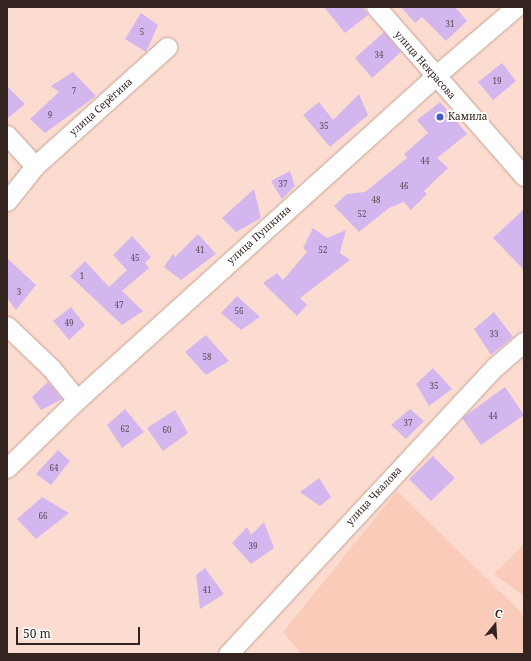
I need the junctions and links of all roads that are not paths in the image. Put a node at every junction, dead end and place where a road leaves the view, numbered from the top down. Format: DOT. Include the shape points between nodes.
graph roads {
  1 [pos="376,7"];
  2 [pos="516,7"];
  3 [pos="167,48"];
  4 [pos="434,77"];
  5 [pos="7,135"];
  6 [pos="34,166"];
  7 [pos="524,176"];
  8 [pos="7,201"];
  9 [pos="7,326"];
  10 [pos="524,342"];
  11 [pos="77,400"];
  12 [pos="7,468"];
  13 [pos="228,654"];
  1 -- 4 [label="street, улица Некрасова"];
  2 -- 4 [label="street, улица Пушкина"];
  3 -- 6 [label="street, улица Серёгина"];
  4 -- 7 [label="street, улица Некрасова"];
  4 -- 11 [label="street, улица Пушкина"];
  5 -- 6 [label="street"];
  6 -- 8 [label="street, улица Серёгина"];
  9 -- 11 [label="street" via="51,368"];
  10 -- 13 [label="street, улица Чкалова" via="496,366"];
  11 -- 12 [label="street, улица Пушкина"];
}
